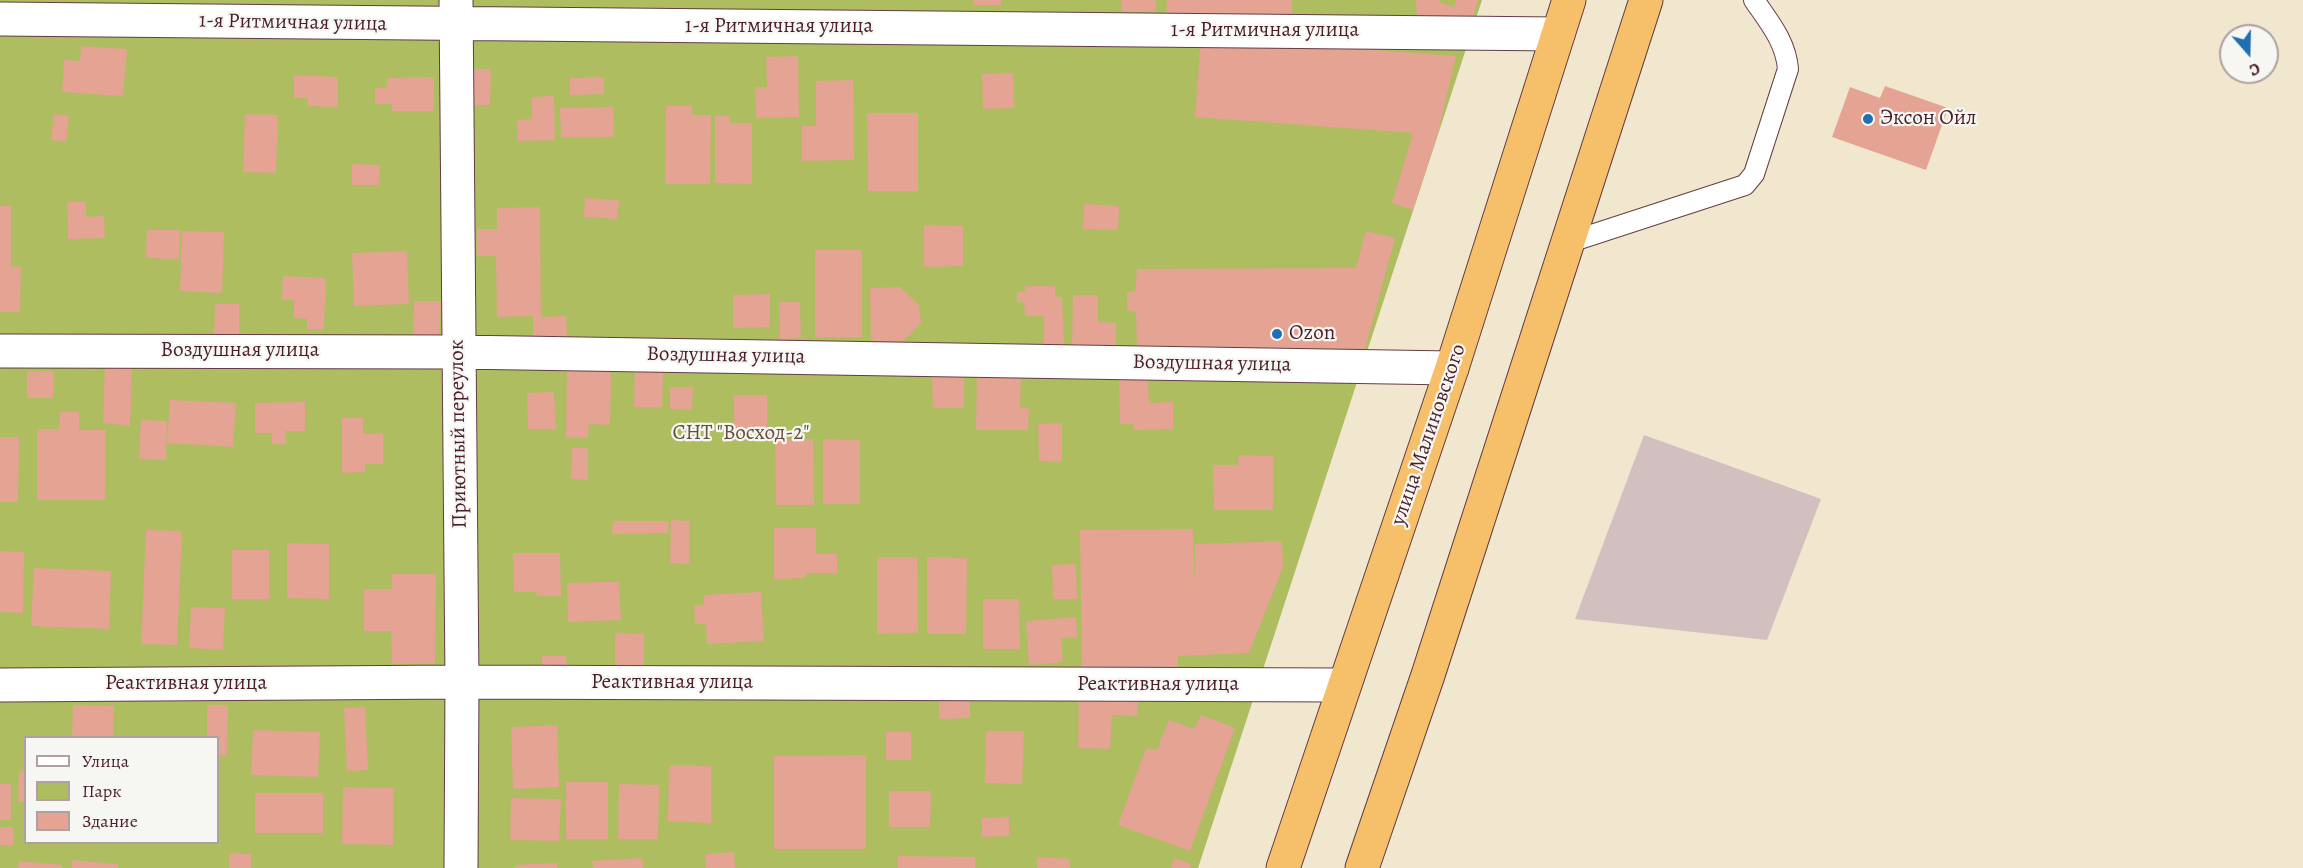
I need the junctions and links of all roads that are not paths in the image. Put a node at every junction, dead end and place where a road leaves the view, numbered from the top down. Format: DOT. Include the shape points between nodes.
graph roads {
  1 [pos="1569,0"];
  2 [pos="1646,0"];
  3 [pos="1754,0"];
  4 [pos="456,12"];
  5 [pos="0,19"];
  6 [pos="1558,34"];
  7 [pos="1568,243"];
  8 [pos="0,351"];
  9 [pos="458,352"];
  10 [pos="1452,368"];
  11 [pos="462,682"];
  12 [pos="0,685"];
  13 [pos="1343,685"];
  14 [pos="460,868"];
  15 [pos="1283,868"];
  16 [pos="1362,868"];
  1 -- 6 [label="highway, улица Малиновского"];
  2 -- 7 [label="highway"];
  3 -- 7 [label="lane" via="1781,39 1788,69 1754,174 1738,187"];
  4 -- 5 [label="street, 1-я Ритмичная улица"];
  4 -- 6 [label="street, 1-я Ритмичная улица"];
  4 -- 9 [label="street, Приютный переулок"];
  6 -- 10 [label="highway, улица Малиновского"];
  7 -- 16 [label="highway"];
  8 -- 9 [label="street, Воздушная улица"];
  9 -- 10 [label="street, Воздушная улица"];
  9 -- 11 [label="street, Приютный переулок"];
  10 -- 13 [label="highway, улица Малиновского"];
  11 -- 12 [label="street, Реактивная улица"];
  11 -- 13 [label="street, Реактивная улица"];
  11 -- 14 [label="street, Приютный переулок"];
  13 -- 15 [label="highway, улица Малиновского"];
}
